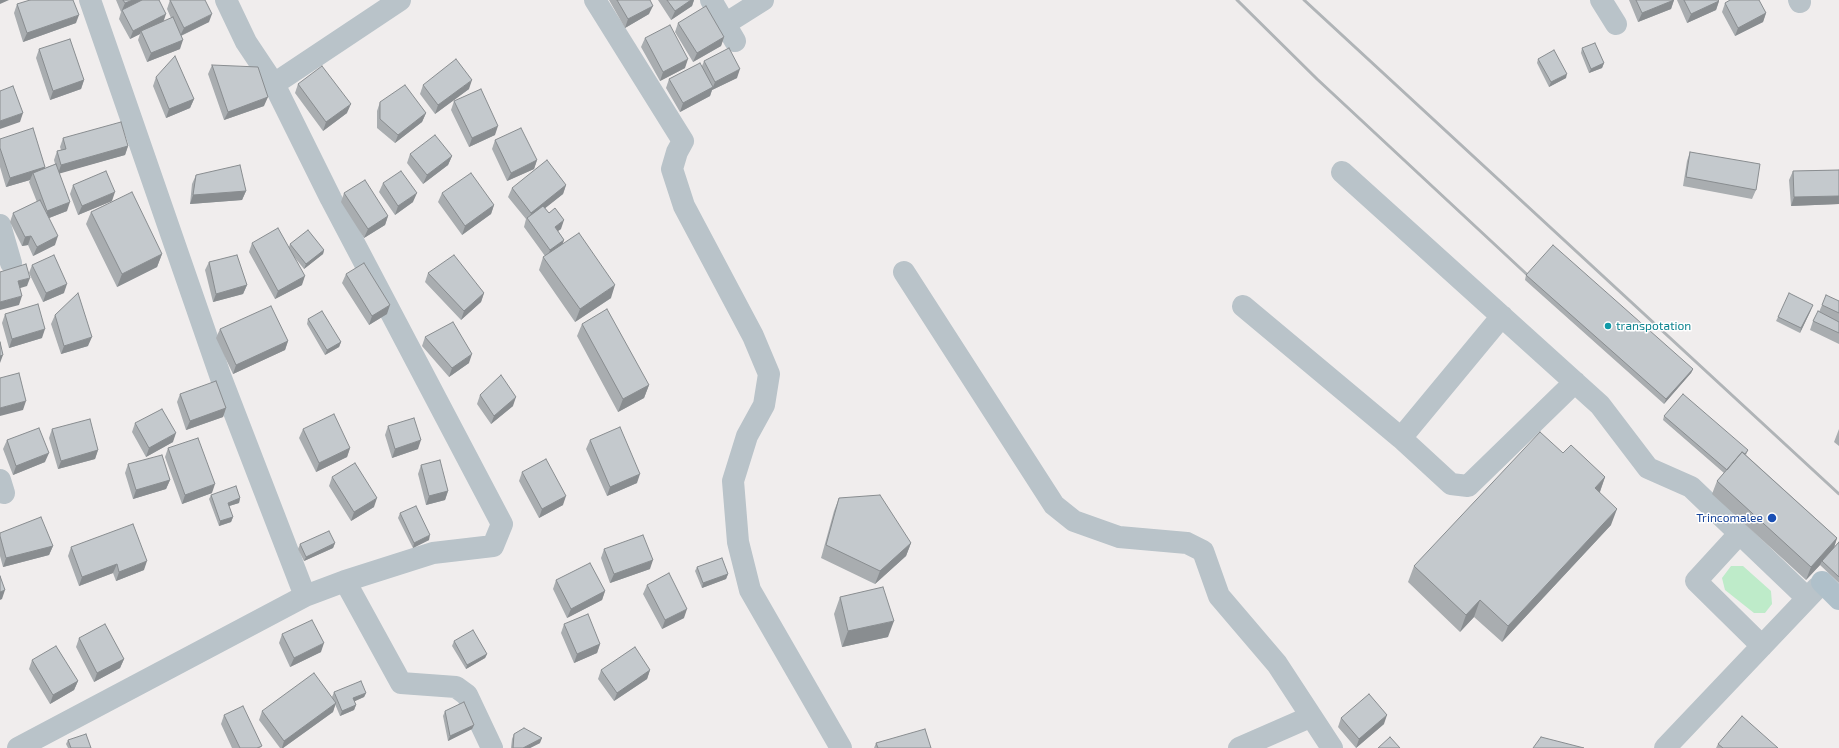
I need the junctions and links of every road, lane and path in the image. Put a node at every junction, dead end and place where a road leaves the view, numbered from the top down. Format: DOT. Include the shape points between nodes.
graph roads {
  1 [pos="90,0"];
  2 [pos="226,0"];
  3 [pos="400,0"];
  4 [pos="595,0"];
  5 [pos="711,0"];
  6 [pos="763,0"];
  7 [pos="1601,0"];
  8 [pos="1616,24"];
  9 [pos="274,84"];
  10 [pos="1342,172"];
  11 [pos="0,225"];
  12 [pos="11,263"];
  13 [pos="904,272"];
  14 [pos="1243,306"];
  15 [pos="1502,316"];
  16 [pos="1575,382"];
  17 [pos="1401,438"];
  18 [pos="1740,533"];
  19 [pos="345,581"];
  20 [pos="1814,590"];
  21 [pos="305,596"];
  22 [pos="1839,599"];
  23 [pos="1762,646"];
  24 [pos="1310,717"];
  25 [pos="832,746"];
  26 [pos="490,747"];
  27 [pos="18,748"];
  28 [pos="1239,748"];
  29 [pos="1332,748"];
  30 [pos="1665,748"];
  1 -- 21 [label="street" via="221,378"];
  2 -- 9 [label="street" via="246,42"];
  3 -- 9 [label="street"];
  4 -- 25 [label="street" via="683,141 672,169 684,206 753,336 769,374 764,404 747,436 733,481 738,542 750,590"];
  5 -- 6 [label="street" via="730,32"];
  7 -- 8 [label="street"];
  9 -- 19 [label="street" via="330,199 502,524 493,546 433,553"];
  10 -- 15 [label="street"];
  11 -- 12 [label="street"];
  13 -- 24 [label="street" via="1054,505 1074,521 1119,537 1187,543 1203,551 1219,596 1277,664"];
  14 -- 17 [label="street"];
  15 -- 16 [label="street"];
  15 -- 17 [label="street"];
  16 -- 17 [label="street" via="1468,486 1451,484"];
  16 -- 18 [label="street" via="1600,405 1648,468 1691,487"];
  18 -- 20 [label="street"];
  18 -- 23 [label="street" via="1696,581"];
  19 -- 21 [label="street"];
  19 -- 26 [label="street" via="402,683 456,687 467,695"];
  20 -- 22 [label="main road"];
  20 -- 23 [label="street"];
  21 -- 27 [label="street"];
  23 -- 30 [label="street"];
  24 -- 28 [label="street"];
  24 -- 29 [label="street"];
}
